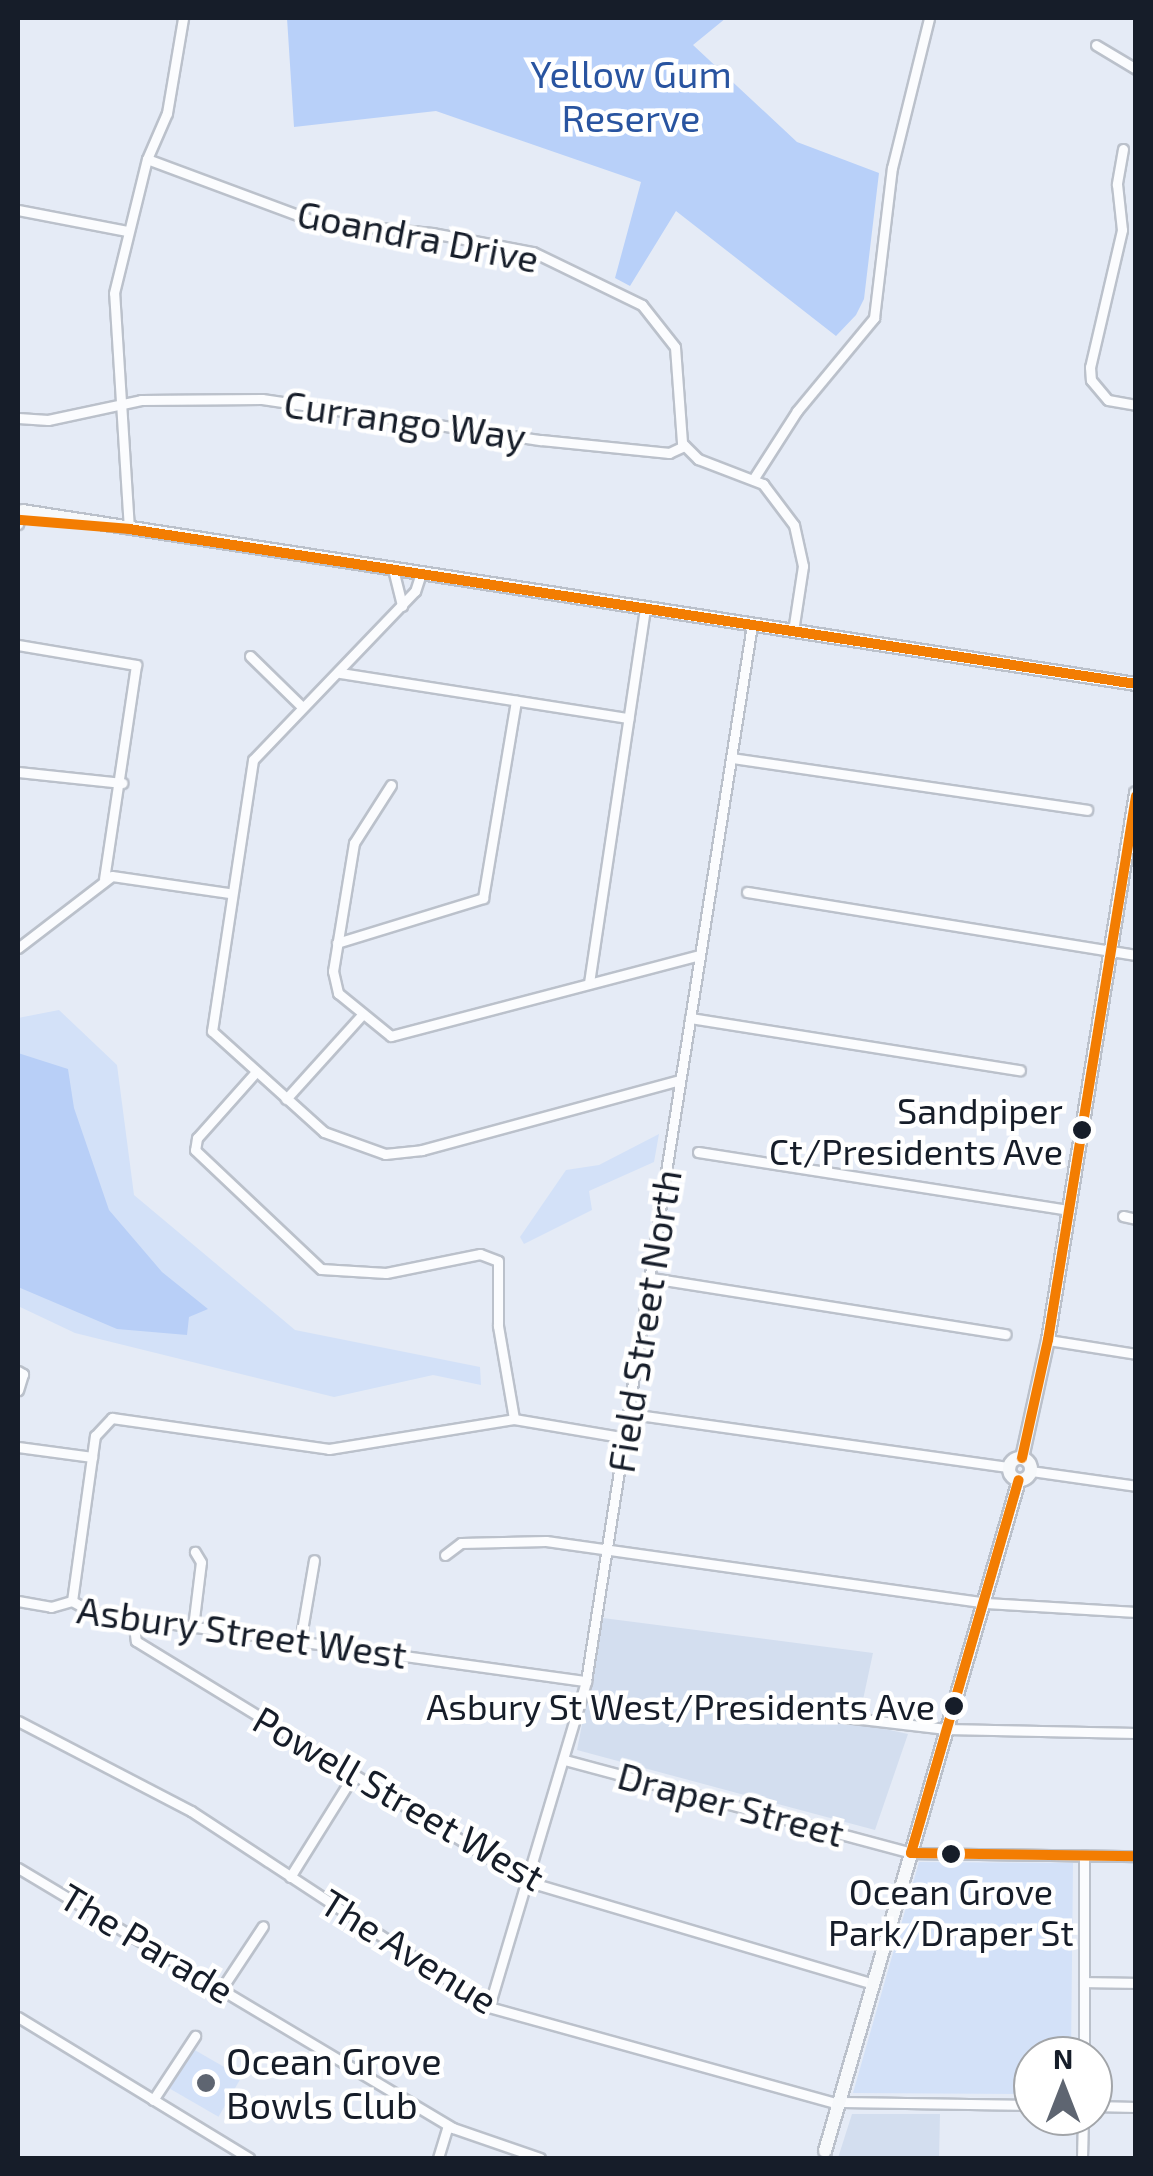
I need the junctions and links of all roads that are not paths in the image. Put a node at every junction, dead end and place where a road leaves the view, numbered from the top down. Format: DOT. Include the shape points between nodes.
graph roads {
  1 [pos="183,18"];
  2 [pos="929,18"];
  3 [pos="1096,45"];
  4 [pos="1136,69"];
  5 [pos="1123,149"];
  6 [pos="148,159"];
  7 [pos="18,210"];
  8 [pos="127,230"];
  9 [pos="1136,405"];
  10 [pos="125,408"];
  11 [pos="18,418"];
  12 [pos="684,446"];
  13 [pos="754,478"];
  14 [pos="19,517"];
  15 [pos="130,530"];
  16 [pos="393,569"];
  17 [pos="422,574"];
  18 [pos="402,606"];
  19 [pos="645,608"];
  20 [pos="752,625"];
  21 [pos="793,632"];
  22 [pos="18,646"];
  23 [pos="250,656"];
  24 [pos="340,673"];
  25 [pos="1136,684"];
  26 [pos="516,701"];
  27 [pos="302,707"];
  28 [pos="629,718"];
  29 [pos="732,758"];
  30 [pos="18,772"];
  31 [pos="122,783"];
  32 [pos="390,785"];
  33 [pos="1136,793"];
  34 [pos="1087,810"];
  35 [pos="104,880"];
  36 [pos="747,892"];
  37 [pos="228,893"];
  38 [pos="337,944"];
  39 [pos="18,948"];
  40 [pos="1111,951"];
  41 [pos="700,955"];
  42 [pos="1136,955"];
  43 [pos="589,982"];
  44 [pos="362,1014"];
  45 [pos="690,1018"];
  46 [pos="1020,1070"];
  47 [pos="255,1073"];
  48 [pos="680,1080"];
  49 [pos="286,1099"];
  50 [pos="698,1152"];
  51 [pos="1069,1210"];
  52 [pos="1123,1216"];
  53 [pos="1136,1219"];
  54 [pos="651,1278"];
  55 [pos="1006,1334"];
  56 [pos="1048,1340"];
  57 [pos="1136,1354"];
  58 [pos="18,1371"];
  59 [pos="18,1390"];
  60 [pos="631,1414"];
  61 [pos="514,1419"];
  62 [pos="626,1438"];
  63 [pos="18,1447"];
  64 [pos="92,1457"];
  65 [pos="1022,1458"];
  66 [pos="1010,1467"];
  67 [pos="1031,1471"];
  68 [pos="1019,1480"];
  69 [pos="1136,1486"];
  70 [pos="608,1549"];
  71 [pos="196,1552"];
  72 [pos="445,1555"];
  73 [pos="314,1560"];
  74 [pos="18,1601"];
  75 [pos="72,1602"];
  76 [pos="986,1602"];
  77 [pos="1136,1612"];
  78 [pos="134,1618"];
  79 [pos="192,1627"];
  80 [pos="300,1642"];
  81 [pos="586,1682"];
  82 [pos="810,1714"];
  83 [pos="18,1721"];
  84 [pos="946,1729"];
  85 [pos="1136,1733"];
  86 [pos="565,1760"];
  87 [pos="354,1774"];
  88 [pos="910,1853"];
  89 [pos="1084,1855"];
  90 [pos="1136,1856"];
  91 [pos="18,1868"];
  92 [pos="290,1877"];
  93 [pos="529,1882"];
  94 [pos="263,1926"];
  95 [pos="1084,1982"];
  96 [pos="871,1983"];
  97 [pos="1136,1983"];
  98 [pos="222,1988"];
  99 [pos="489,2007"];
  100 [pos="18,2016"];
  101 [pos="194,2036"];
  102 [pos="1084,2036"];
  103 [pos="153,2100"];
  104 [pos="838,2102"];
  105 [pos="1013,2105"];
  106 [pos="448,2125"];
  107 [pos="824,2155"];
  108 [pos="249,2158"];
  109 [pos="438,2158"];
  110 [pos="540,2158"];
  1 -- 6 [label="street" via="167,113"];
  2 -- 13 [label="street" via="892,168 878,309 863,338 798,411"];
  3 -- 4 [label="street"];
  5 -- 9 [label="street" via="1117,184 1122,230 1090,367 1091,380 1108,400"];
  6 -- 8 [label="street"];
  6 -- 12 [label="street, Goandra Drive" via="316,222 500,244 598,281 642,306 667,330 680,366 676,420"];
  7 -- 8 [label="street"];
  8 -- 10 [label="street" via="114,293"];
  10 -- 11 [label="street, Currango Way"];
  10 -- 12 [label="street, Currango Way" via="142,400 262,399 541,440 669,453"];
  10 -- 15 [label="street"];
  12 -- 13 [label="street" via="698,458"];
  13 -- 21 [label="street" via="778,498 799,540 802,585"];
  14 -- 15 [label="street"];
  15 -- 16 [label="street"];
  16 -- 17 [label="street"];
  16 -- 18 [label="street"];
  17 -- 18 [label="street"];
  17 -- 19 [label="street"];
  18 -- 24 [label="street"];
  19 -- 20 [label="street"];
  19 -- 28 [label="street"];
  20 -- 21 [label="street"];
  20 -- 29 [label="street, Field Street North"];
  21 -- 25 [label="street"];
  22 -- 31 [label="street" via="136,665"];
  23 -- 27 [label="street"];
  24 -- 26 [label="street"];
  24 -- 27 [label="street"];
  26 -- 28 [label="street"];
  26 -- 38 [label="street" via="483,898"];
  27 -- 37 [label="street" via="253,760"];
  28 -- 43 [label="street"];
  29 -- 34 [label="street"];
  29 -- 41 [label="street, Field Street North"];
  30 -- 31 [label="street"];
  31 -- 35 [label="street"];
  32 -- 38 [label="street" via="354,843"];
  33 -- 40 [label="street"];
  35 -- 37 [label="street" via="125,876"];
  35 -- 39 [label="street"];
  36 -- 40 [label="street"];
  37 -- 47 [label="street" via="210,1022 217,1038"];
  38 -- 44 [label="street" via="335,987"];
  40 -- 42 [label="street"];
  40 -- 51 [label="street"];
  41 -- 43 [label="street"];
  41 -- 45 [label="street, Field Street North"];
  43 -- 44 [label="street" via="403,1036 390,1036"];
  44 -- 49 [label="street"];
  45 -- 46 [label="street"];
  45 -- 48 [label="street, Field Street North"];
  47 -- 49 [label="street"];
  47 -- 61 [label="street" via="202,1132 195,1150 322,1268 386,1273 480,1254 498,1261 498,1326"];
  48 -- 49 [label="street" via="396,1155 324,1132"];
  48 -- 54 [label="street, Field Street North"];
  50 -- 51 [label="street"];
  51 -- 56 [label="street"];
  52 -- 53 [label="street"];
  54 -- 55 [label="street"];
  54 -- 60 [label="street, Field Street North"];
  56 -- 57 [label="street"];
  56 -- 65 [label="street"];
  58 -- 59 [label="street"];
  60 -- 62 [label="street, Field Street North"];
  60 -- 66 [label="street"];
  61 -- 62 [label="street"];
  61 -- 64 [label="street" via="347,1450 106,1420 97,1429"];
  62 -- 70 [label="street, Field Street North"];
  63 -- 64 [label="street"];
  64 -- 75 [label="street"];
  65 -- 66 [label="street"];
  65 -- 67 [label="street"];
  66 -- 68 [label="street"];
  67 -- 68 [label="street"];
  67 -- 69 [label="street"];
  68 -- 76 [label="street"];
  70 -- 72 [label="street" via="546,1540 461,1543"];
  70 -- 76 [label="street"];
  70 -- 81 [label="street, Field Street North"];
  71 -- 79 [label="street" via="202,1562"];
  73 -- 80 [label="street"];
  74 -- 75 [label="street, Asbury Street West" via="51,1607"];
  75 -- 78 [label="street, Asbury Street West" via="82,1610"];
  76 -- 77 [label="street"];
  76 -- 84 [label="street"];
  78 -- 79 [label="street, Asbury Street West"];
  78 -- 87 [label="street, Powell Street West" via="136,1641"];
  79 -- 80 [label="street, Asbury Street West"];
  80 -- 81 [label="street, Asbury Street West"];
  81 -- 86 [label="street, Field Street North"];
  82 -- 84 [label="street"];
  83 -- 92 [label="street, The Avenue" via="191,1811"];
  84 -- 85 [label="street"];
  84 -- 88 [label="street"];
  86 -- 88 [label="street, Draper Street"];
  86 -- 93 [label="street, Field Street North"];
  87 -- 92 [label="street"];
  87 -- 93 [label="street, Powell Street West"];
  88 -- 89 [label="street, Draper Street"];
  88 -- 96 [label="street"];
  89 -- 90 [label="street, Draper Street"];
  89 -- 95 [label="street"];
  91 -- 98 [label="street, The Parade"];
  92 -- 99 [label="street, The Avenue"];
  93 -- 96 [label="street, Powell Street West"];
  93 -- 99 [label="street, Field Street North"];
  94 -- 98 [label="street"];
  95 -- 97 [label="street"];
  95 -- 102 [label="street"];
  96 -- 104 [label="street"];
  98 -- 106 [label="street, The Parade"];
  99 -- 104 [label="street, The Avenue"];
  100 -- 103 [label="street"];
  101 -- 103 [label="street"];
  103 -- 108 [label="street"];
  104 -- 105 [label="street, The Avenue"];
  104 -- 107 [label="street"];
  106 -- 109 [label="street"];
  106 -- 110 [label="street, The Parade"];
}
